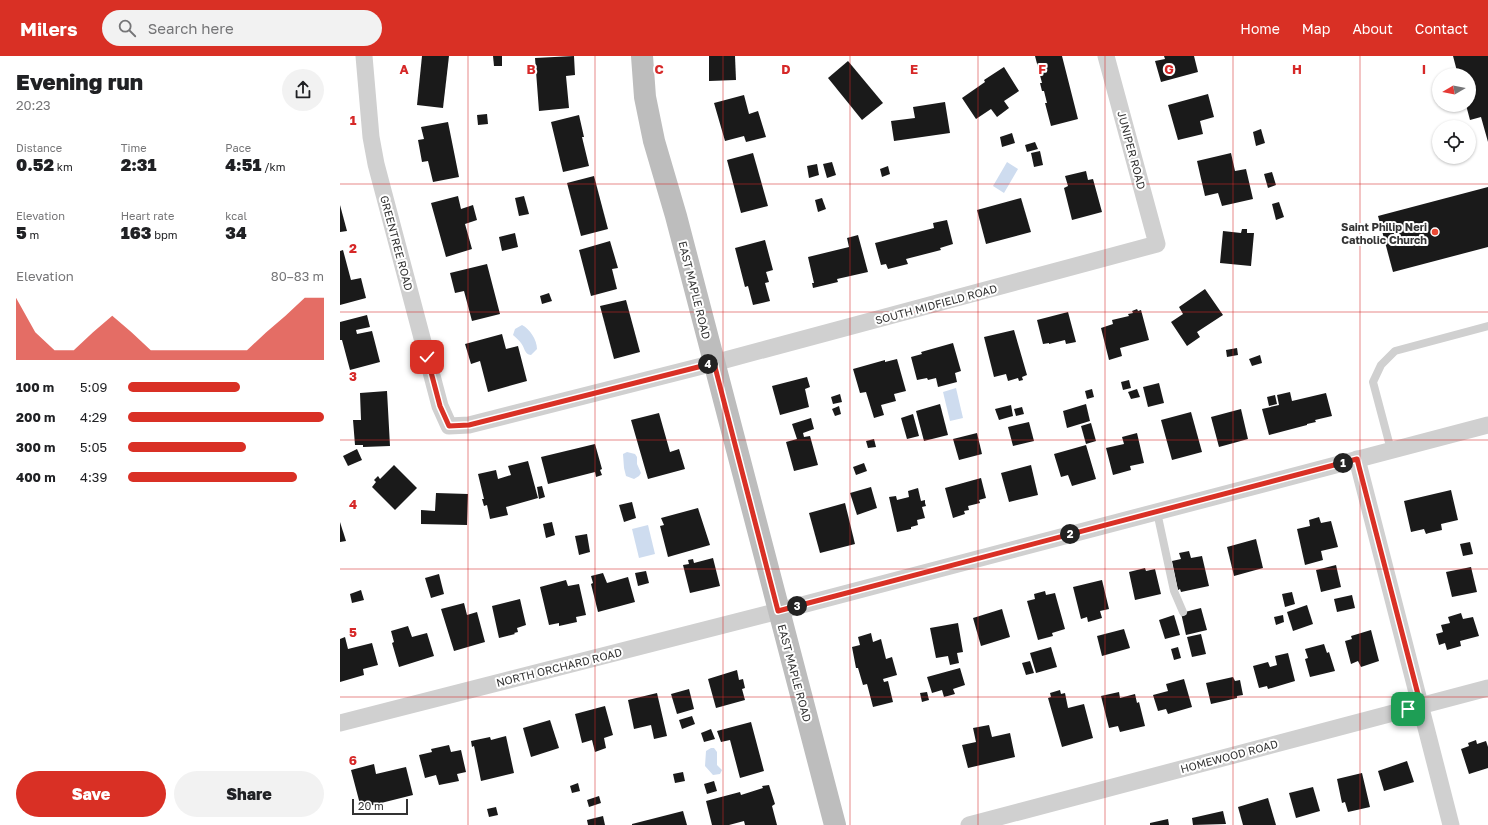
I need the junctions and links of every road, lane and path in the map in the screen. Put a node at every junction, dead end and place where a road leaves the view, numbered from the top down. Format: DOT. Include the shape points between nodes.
graph roads {
  1 [pos="364,56"];
  2 [pos="642,56"];
  3 [pos="1106,56"];
  4 [pos="1157,244"];
  5 [pos="1488,326"];
  6 [pos="714,363"];
  7 [pos="1488,425"];
  8 [pos="449,426"];
  9 [pos="1390,450"];
  10 [pos="1357,459"];
  11 [pos="1158,512"];
  12 [pos="778,611"];
  13 [pos="1183,612"];
  14 [pos="1488,688"];
  15 [pos="1421,706"];
  16 [pos="340,723"];
  17 [pos="835,825"];
  18 [pos="969,825"];
  19 [pos="1451,825"];
  1 -- 8 [label="street, GREENTREE ROAD" via="376,164 440,406"];
  2 -- 6 [label="main road, EAST MAPLE ROAD" via="645,97 654,141"];
  3 -- 4 [label="street, JUNIPER ROAD"];
  4 -- 6 [label="street, SOUTH MIDFIELD ROAD"];
  5 -- 9 [label="lane" via="1395,351 1381,365 1373,382"];
  6 -- 8 [label="street, SOUTH MIDFIELD ROAD" via="469,425"];
  6 -- 12 [label="main road, EAST MAPLE ROAD"];
  7 -- 9 [label="street, NORTH ORCHARD ROAD"];
  9 -- 10 [label="street, NORTH ORCHARD ROAD"];
  10 -- 11 [label="street, NORTH ORCHARD ROAD"];
  10 -- 15 [label="street"];
  11 -- 12 [label="street, NORTH ORCHARD ROAD"];
  11 -- 13 [label="lane" via="1174,591"];
  12 -- 16 [label="street, NORTH ORCHARD ROAD"];
  12 -- 17 [label="main road, EAST MAPLE ROAD"];
  14 -- 15 [label="street, HOMEWOOD ROAD"];
  15 -- 18 [label="street, HOMEWOOD ROAD"];
  15 -- 19 [label="street"];
}
